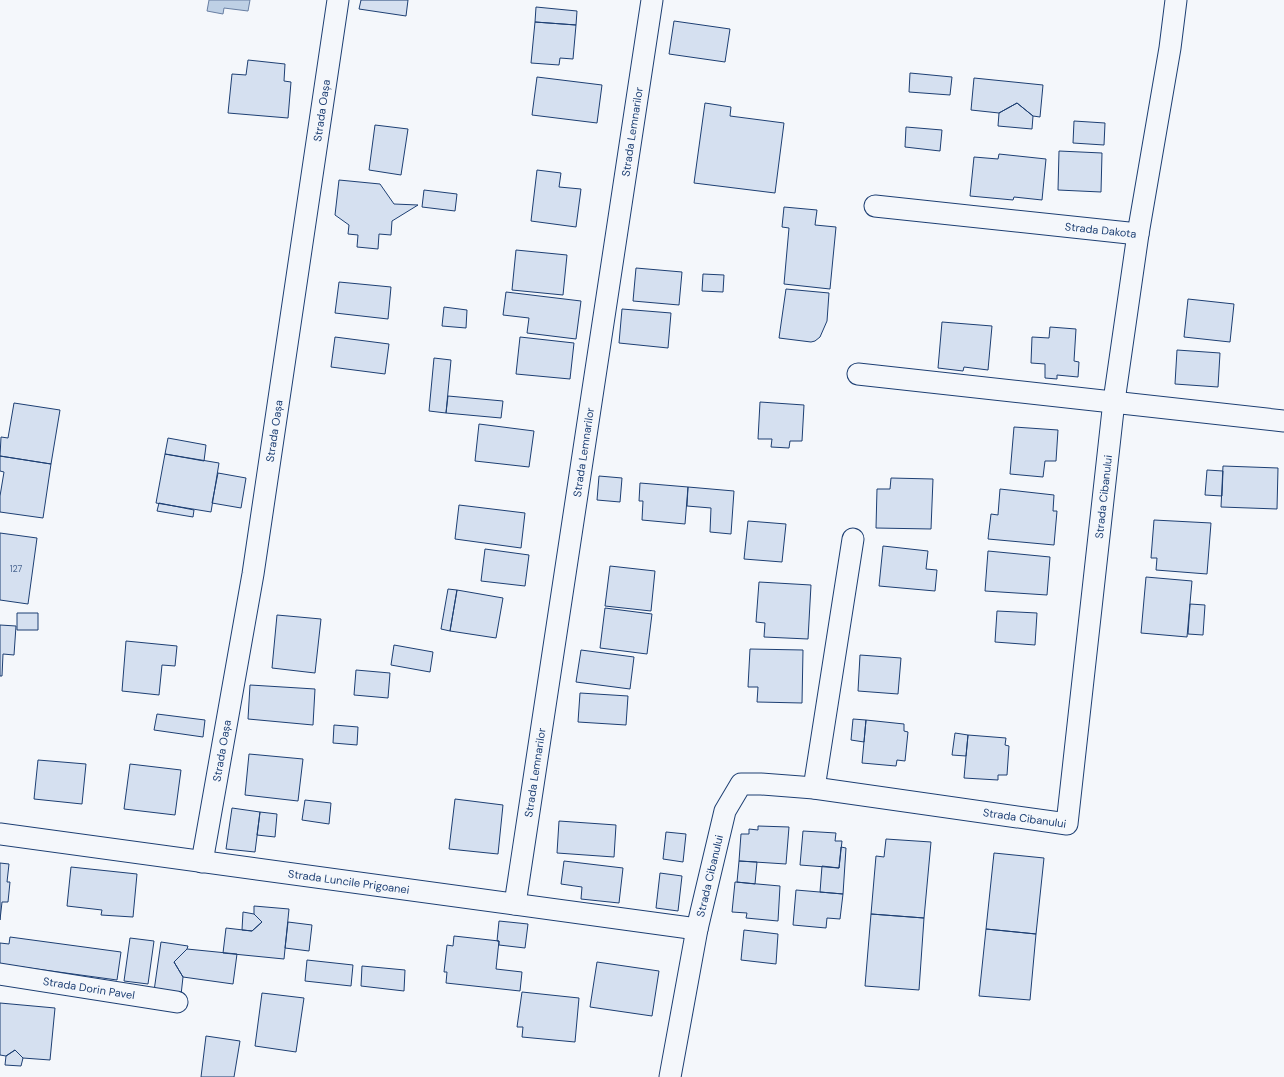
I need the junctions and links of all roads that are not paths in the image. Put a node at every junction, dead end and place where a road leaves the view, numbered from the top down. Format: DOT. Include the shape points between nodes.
graph roads {
  1 [pos="338,0"];
  2 [pos="652,0"];
  3 [pos="1176,0"];
  4 [pos="874,206"];
  5 [pos="1138,234"];
  6 [pos="858,374"];
  7 [pos="1114,401"];
  8 [pos="1284,420"];
  9 [pos="853,539"];
  10 [pos="814,788"];
  11 [pos="0,834"];
  12 [pos="202,862"];
  13 [pos="515,904"];
  14 [pos="697,929"];
  15 [pos="0,974"];
  16 [pos="177,1002"];
  17 [pos="670,1077"];
  1 -- 12 [label="street, Strada Oașa" via="253,574"];
  2 -- 13 [label="street, Strada Lemnarilor"];
  3 -- 5 [label="street, Strada Dakota"];
  4 -- 5 [label="street, Strada Dakota"];
  5 -- 7 [label="street, Strada Cibanului"];
  6 -- 7 [label="street"];
  7 -- 8 [label="street"];
  7 -- 10 [label="street, Strada Cibanului" via="1067,824"];
  9 -- 10 [label="street"];
  10 -- 14 [label="street, Strada Cibanului" via="741,784 725,811"];
  11 -- 12 [label="street, Strada Luncile Prigoanei"];
  12 -- 13 [label="street, Strada Luncile Prigoanei"];
  13 -- 14 [label="street, Strada Luncile Prigoanei"];
  14 -- 17 [label="street, Strada Cibanului"];
  15 -- 16 [label="street, Strada Dorin Pavel"];
}
